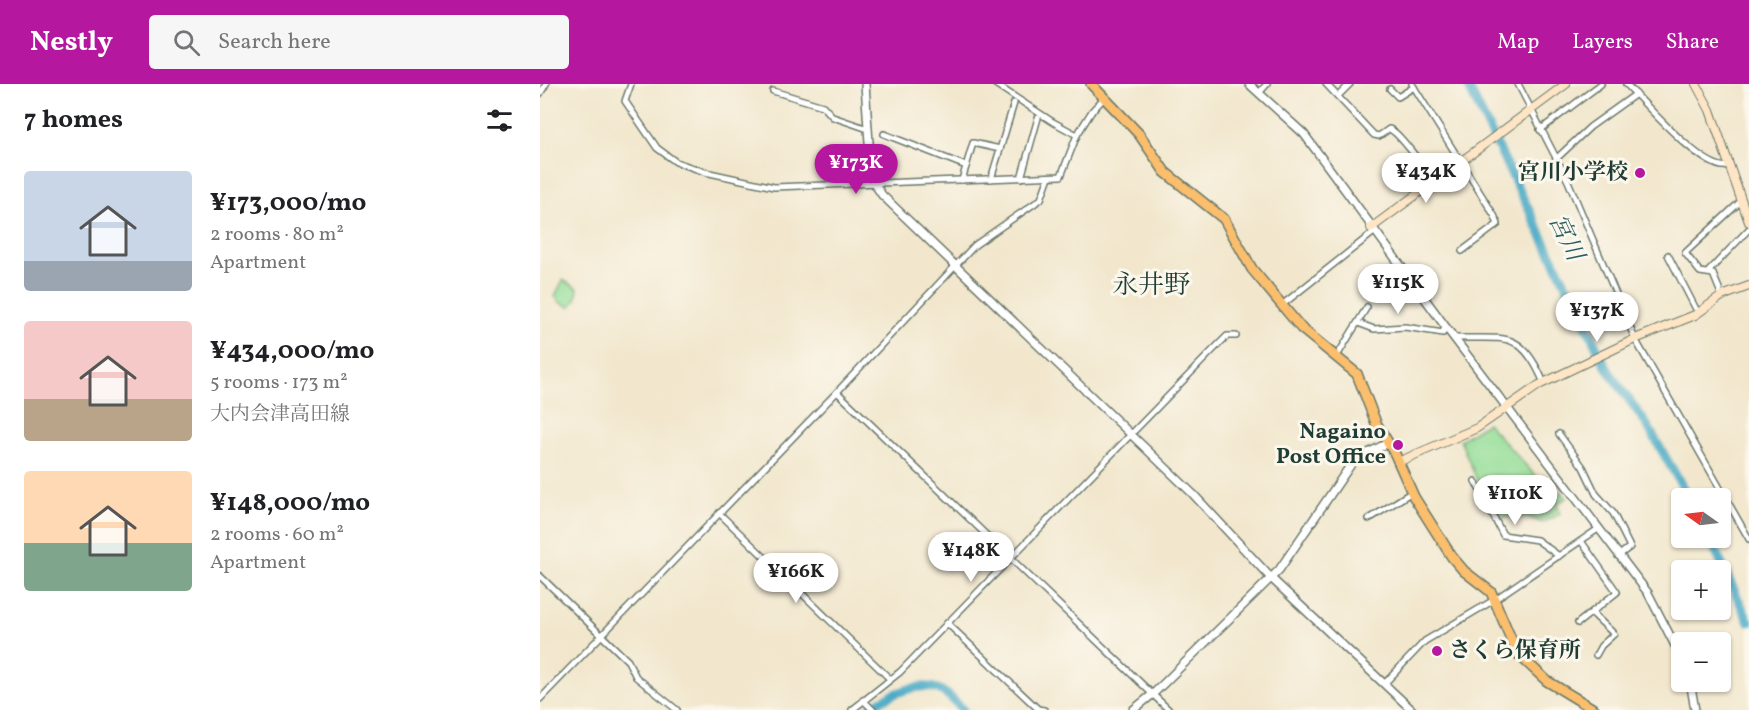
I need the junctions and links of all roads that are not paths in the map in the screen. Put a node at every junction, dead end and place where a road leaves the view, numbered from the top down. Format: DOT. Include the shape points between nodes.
graph roads {
  1 [pos="546,84"];
  2 [pos="632,84"];
  3 [pos="865,84"];
  4 [pos="994,84"];
  5 [pos="1091,84"];
  6 [pos="1249,84"];
  7 [pos="1267,84"];
  8 [pos="1326,84"];
  9 [pos="1350,84"];
  10 [pos="1518,84"];
  11 [pos="1566,84"];
  12 [pos="1601,84"];
  13 [pos="1626,84"];
  14 [pos="1696,84"];
  15 [pos="1413,85"];
  16 [pos="1390,89"];
  17 [pos="773,91"];
  18 [pos="1259,93"];
  19 [pos="540,94"];
  20 [pos="1636,94"];
  21 [pos="1338,96"];
  22 [pos="1105,97"];
  23 [pos="1014,103"];
  24 [pos="1529,110"];
  25 [pos="1038,118"];
  26 [pos="868,129"];
  27 [pos="1540,129"];
  28 [pos="884,134"];
  29 [pos="1077,135"];
  30 [pos="1000,149"];
  31 [pos="1556,159"];
  32 [pos="1463,161"];
  33 [pos="1423,165"];
  34 [pos="966,166"];
  35 [pos="1728,166"];
  36 [pos="1049,177"];
  37 [pos="1021,178"];
  38 [pos="991,179"];
  39 [pos="962,180"];
  40 [pos="874,183"];
  41 [pos="1741,201"];
  42 [pos="1749,222"];
  43 [pos="1749,229"];
  44 [pos="1373,230"];
  45 [pos="1462,251"];
  46 [pos="1668,255"];
  47 [pos="956,267"];
  48 [pos="1709,271"];
  49 [pos="1749,286"];
  50 [pos="1722,296"];
  51 [pos="1282,305"];
  52 [pos="1367,307"];
  53 [pos="1698,313"];
  54 [pos="1358,323"];
  55 [pos="1445,326"];
  56 [pos="1236,336"];
  57 [pos="1454,338"];
  58 [pos="1635,339"];
  59 [pos="1337,356"];
  60 [pos="1544,383"];
  61 [pos="837,392"];
  62 [pos="1506,408"];
  63 [pos="1559,434"];
  64 [pos="1131,435"];
  65 [pos="1388,443"];
  66 [pos="1398,462"];
  67 [pos="1475,481"];
  68 [pos="1412,492"];
  69 [pos="718,513"];
  70 [pos="1369,519"];
  71 [pos="1598,530"];
  72 [pos="1749,539"];
  73 [pos="1581,541"];
  74 [pos="1558,556"];
  75 [pos="1618,556"];
  76 [pos="1012,558"];
  77 [pos="540,576"];
  78 [pos="1271,578"];
  79 [pos="1494,600"];
  80 [pos="1592,613"];
  81 [pos="947,623"];
  82 [pos="1578,623"];
  83 [pos="600,635"];
  84 [pos="1671,637"];
  85 [pos="1596,655"];
  86 [pos="890,679"];
  87 [pos="1384,683"];
  88 [pos="1692,692"];
  89 [pos="1153,694"];
  90 [pos="540,699"];
  91 [pos="863,700"];
  92 [pos="1590,708"];
  93 [pos="677,710"];
  94 [pos="852,710"];
  95 [pos="873,710"];
  96 [pos="1044,710"];
  97 [pos="1133,710"];
  98 [pos="1169,710"];
  99 [pos="1412,710"];
  100 [pos="1695,710"];
  1 -- 19 [label="street"];
  2 -- 40 [label="street" via="625,101 632,112 657,148 685,166 774,187"];
  3 -- 26 [label="street"];
  4 -- 29 [label="street"];
  5 -- 22 [label="highway"];
  6 -- 18 [label="street"];
  7 -- 18 [label="street"];
  8 -- 21 [label="street"];
  9 -- 21 [label="street"];
  10 -- 24 [label="street"];
  11 -- 24 [label="main road"];
  12 -- 27 [label="street"];
  13 -- 20 [label="street"];
  14 -- 35 [label="main road" via="1710,110"];
  15 -- 16 [label="street" via="1398,97"];
  15 -- 32 [label="street"];
  17 -- 26 [label="street" via="823,106 832,117"];
  18 -- 44 [label="street" via="1304,134"];
  20 -- 31 [label="street" via="1590,127"];
  20 -- 35 [label="street" via="1697,154 1714,165"];
  21 -- 33 [label="street" via="1374,135 1389,129 1395,131"];
  22 -- 29 [label="street"];
  22 -- 51 [label="highway" via="1165,172 1224,219 1252,269"];
  23 -- 30 [label="street"];
  24 -- 27 [label="street"];
  24 -- 32 [label="main road"];
  25 -- 37 [label="street"];
  26 -- 40 [label="street"];
  27 -- 31 [label="street"];
  28 -- 34 [label="street"];
  29 -- 36 [label="street" via="1061,177"];
  30 -- 34 [label="street" via="973,143"];
  30 -- 38 [label="street"];
  31 -- 58 [label="street"];
  32 -- 44 [label="main road"];
  32 -- 45 [label="street" via="1498,224"];
  34 -- 39 [label="street"];
  35 -- 41 [label="main road"];
  36 -- 37 [label="street"];
  36 -- 47 [label="street" via="1041,199 988,234"];
  37 -- 38 [label="street"];
  38 -- 39 [label="street"];
  39 -- 40 [label="street"];
  40 -- 47 [label="street"];
  41 -- 42 [label="main road"];
  41 -- 48 [label="street" via="1685,253 1700,272"];
  43 -- 48 [label="street"];
  44 -- 51 [label="street"];
  44 -- 55 [label="street"];
  46 -- 53 [label="street"];
  47 -- 61 [label="street"];
  47 -- 64 [label="street"];
  48 -- 50 [label="street"];
  49 -- 50 [label="main road"];
  50 -- 53 [label="main road"];
  51 -- 59 [label="highway" via="1310,336"];
  52 -- 54 [label="street"];
  53 -- 58 [label="main road"];
  54 -- 55 [label="street" via="1374,329 1405,327 1443,333"];
  54 -- 59 [label="street"];
  55 -- 57 [label="street"];
  56 -- 64 [label="street" via="1227,336"];
  57 -- 60 [label="street" via="1510,340 1530,353"];
  57 -- 62 [label="street"];
  58 -- 60 [label="main road"];
  58 -- 72 [label="street"];
  59 -- 65 [label="highway" via="1357,374"];
  60 -- 62 [label="main road"];
  61 -- 69 [label="street"];
  61 -- 76 [label="street"];
  62 -- 66 [label="main road" via="1478,428"];
  62 -- 71 [label="street"];
  63 -- 75 [label="street" via="1596,494 1617,519 1630,547"];
  64 -- 76 [label="street"];
  64 -- 78 [label="street" via="1193,494"];
  65 -- 66 [label="highway"];
  65 -- 78 [label="street" via="1354,460"];
  66 -- 68 [label="highway"];
  67 -- 74 [label="street" via="1503,535 1537,540"];
  68 -- 70 [label="street"];
  68 -- 79 [label="highway" via="1452,557"];
  69 -- 83 [label="street"];
  69 -- 86 [label="street"];
  71 -- 73 [label="street"];
  71 -- 75 [label="street"];
  73 -- 74 [label="street"];
  73 -- 80 [label="street" via="1617,592"];
  74 -- 79 [label="street"];
  75 -- 84 [label="street" via="1656,605"];
  76 -- 81 [label="street"];
  76 -- 89 [label="street"];
  77 -- 83 [label="street"];
  78 -- 87 [label="street"];
  78 -- 89 [label="street"];
  79 -- 87 [label="street" via="1425,641"];
  79 -- 92 [label="highway" via="1522,658 1547,681"];
  80 -- 82 [label="street"];
  80 -- 85 [label="street" via="1614,634"];
  81 -- 86 [label="street"];
  81 -- 96 [label="street" via="1038,709"];
  83 -- 90 [label="street"];
  83 -- 93 [label="street" via="631,665 636,677"];
  86 -- 91 [label="street"];
  87 -- 99 [label="street"];
  88 -- 100 [label="street"];
  89 -- 97 [label="street"];
  89 -- 98 [label="street"];
  91 -- 94 [label="street"];
  91 -- 95 [label="street"];
}
